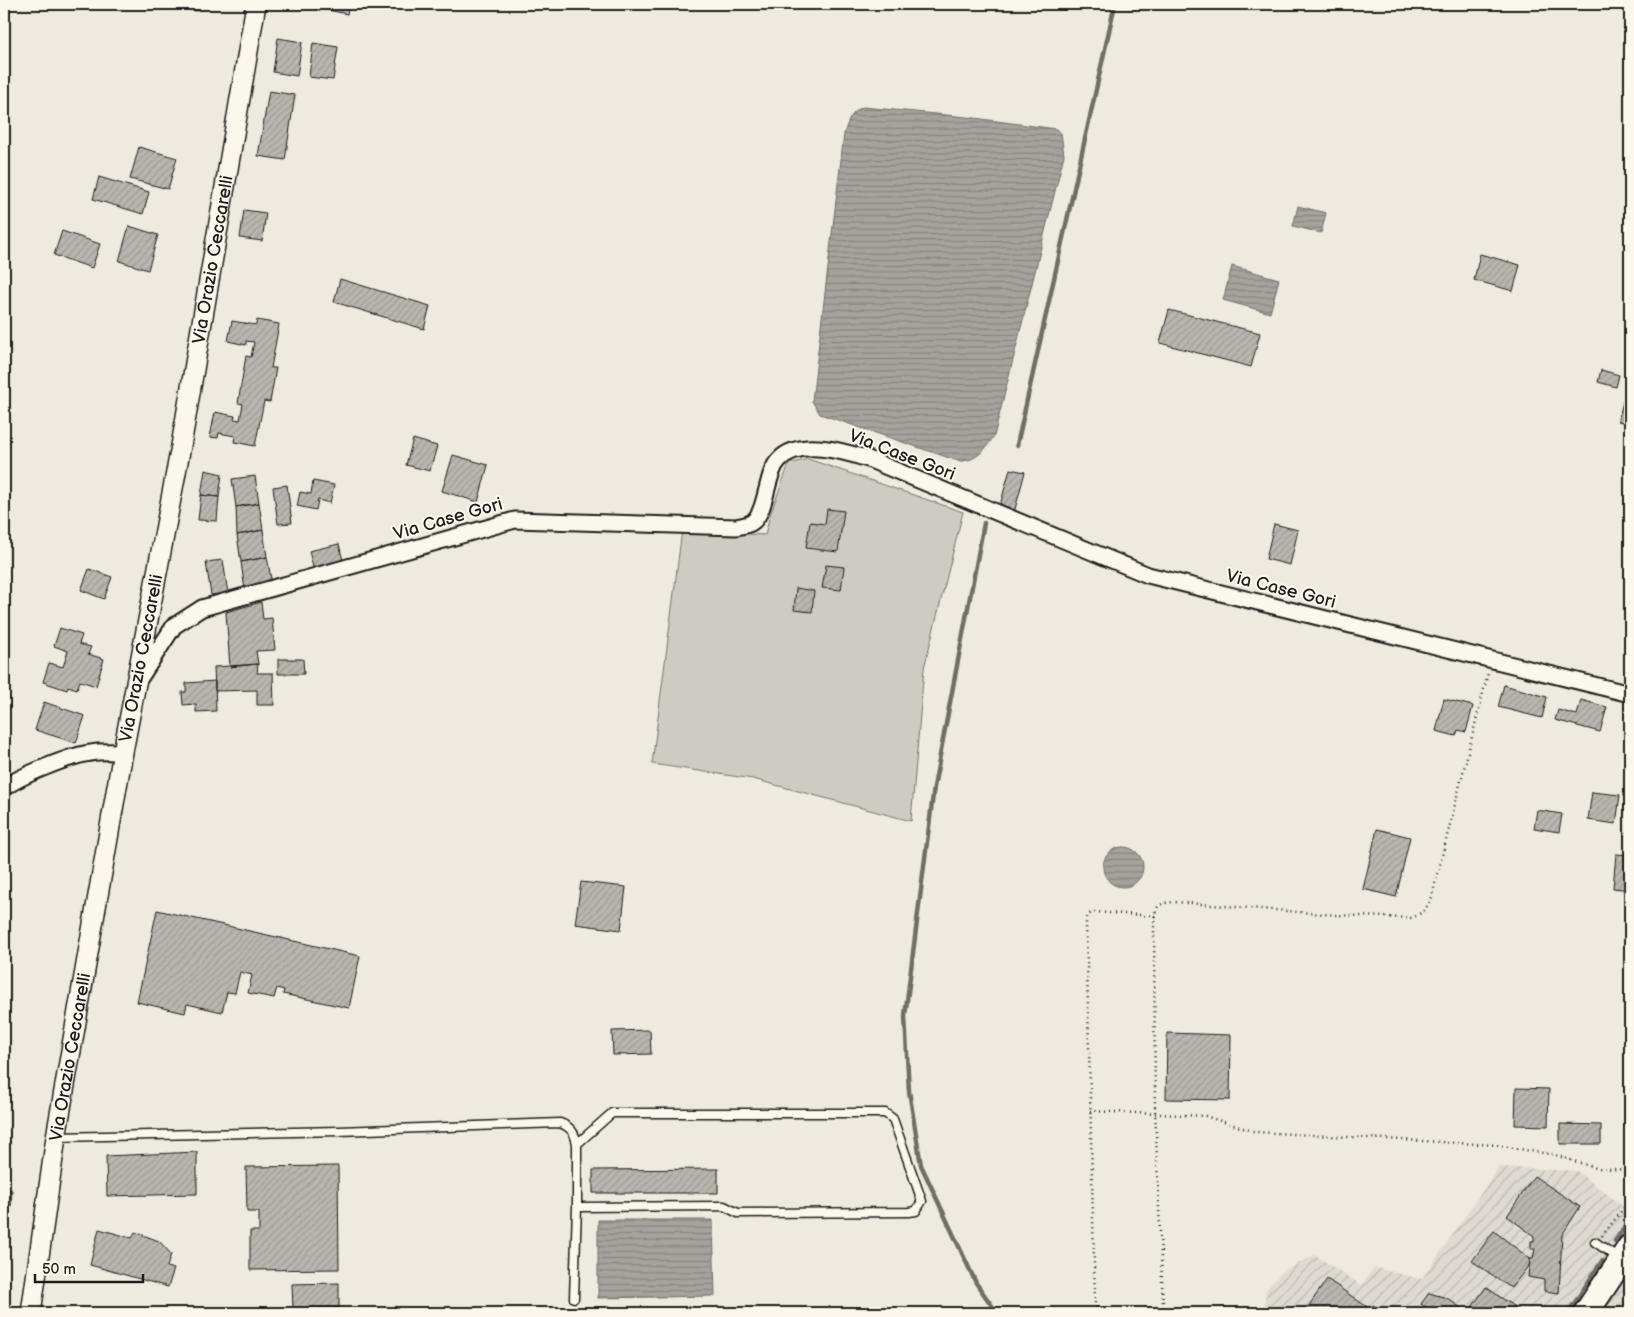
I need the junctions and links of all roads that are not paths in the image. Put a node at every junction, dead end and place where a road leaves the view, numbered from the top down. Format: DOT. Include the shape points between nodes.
graph roads {
  1 [pos="256,4"];
  2 [pos="136,684"];
  3 [pos="1630,694"];
  4 [pos="123,752"];
  5 [pos="4,788"];
  6 [pos="56,1138"];
  7 [pos="578,1144"];
  8 [pos="577,1207"];
  9 [pos="1596,1243"];
  10 [pos="1627,1255"];
  11 [pos="574,1298"];
  12 [pos="31,1313"];
  13 [pos="1586,1313"];
  1 -- 2 [label="street, Via Orazio Ceccarelli" via="181,446"];
  2 -- 3 [label="street, Via Case Gori" via="174,626 202,608 516,520 744,526 752,523 761,510 779,459 802,449 818,448 868,459 1148,575"];
  2 -- 4 [label="street, Via Orazio Ceccarelli"];
  4 -- 5 [label="street" via="80,755 24,776"];
  4 -- 6 [label="street, Via Orazio Ceccarelli"];
  6 -- 7 [label="lane" via="560,1123 571,1129"];
  6 -- 12 [label="street, Via Orazio Ceccarelli"];
  7 -- 8 [label="lane"];
  7 -- 8 [label="lane" via="612,1113 885,1113 894,1119 922,1201 916,1211 909,1212 738,1212 724,1206"];
  8 -- 11 [label="lane"];
  9 -- 10 [label="lane"];
  10 -- 13 [label="main road"];
}
